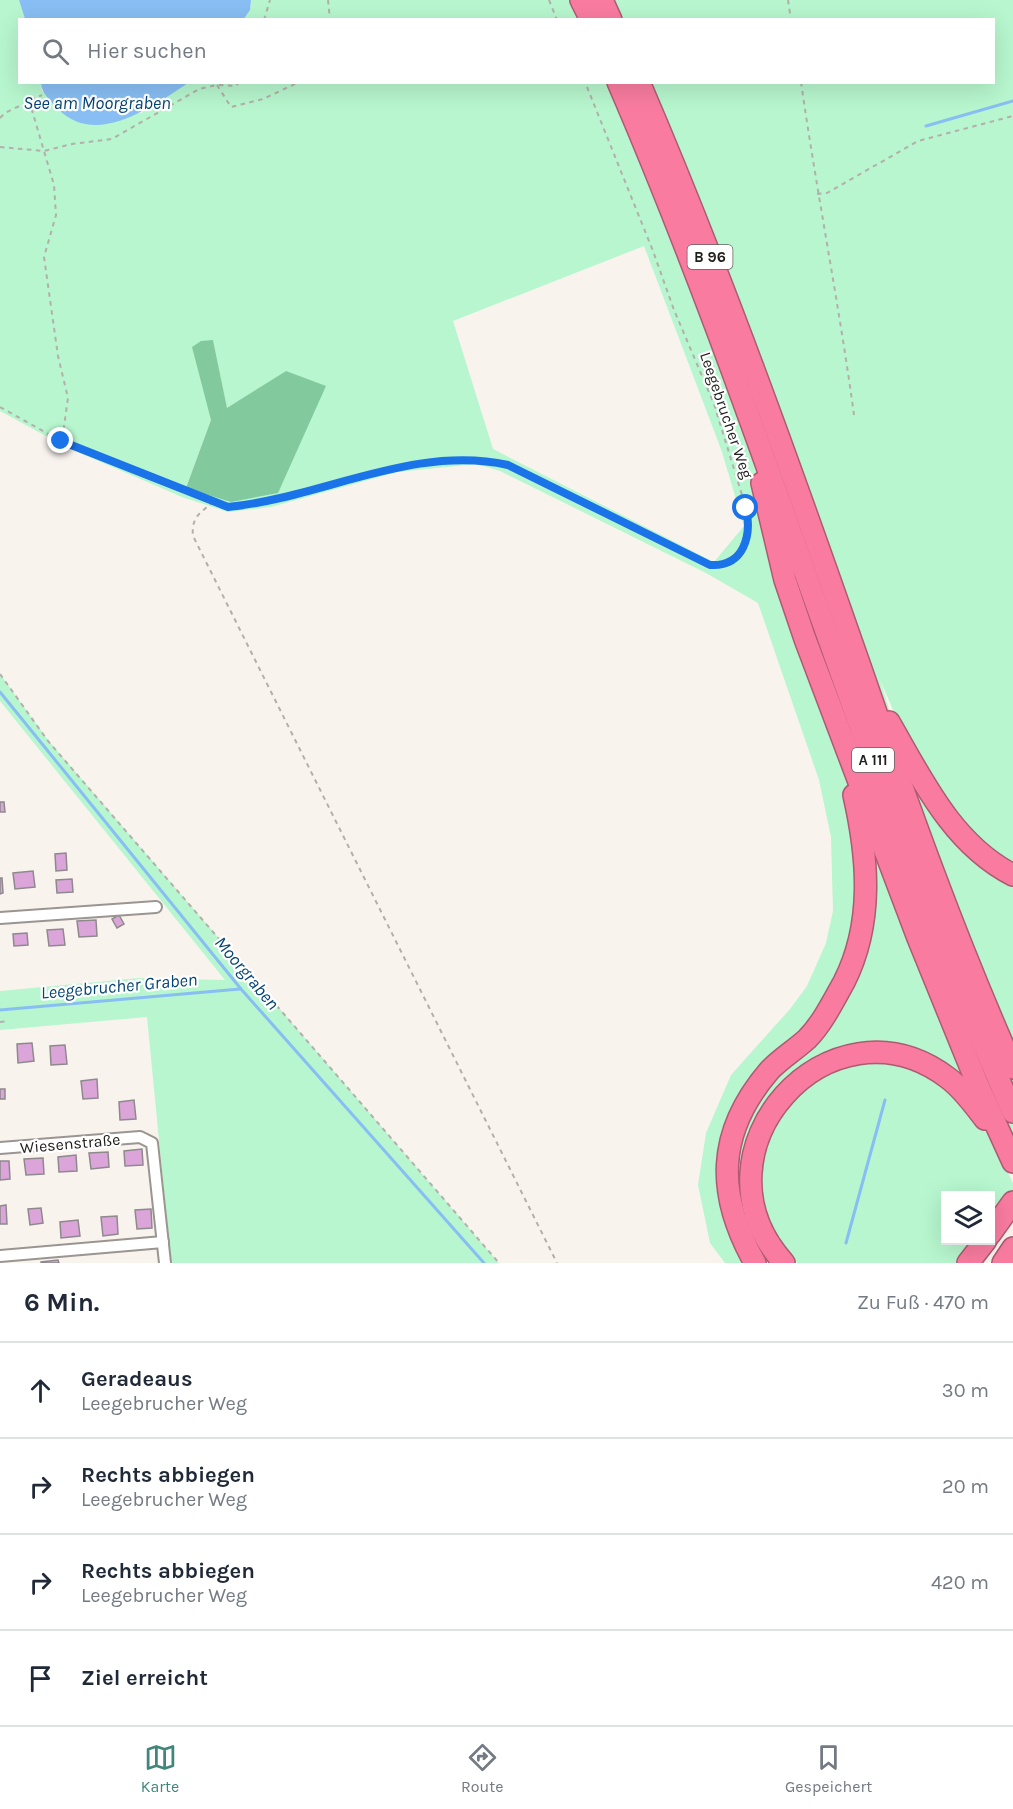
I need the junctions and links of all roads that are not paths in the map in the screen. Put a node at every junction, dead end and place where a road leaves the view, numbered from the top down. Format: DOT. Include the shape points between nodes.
graph roads {
  1 [pos="581,0"];
  2 [pos="602,0"];
  3 [pos="590,18"];
  4 [pos="610,18"];
  5 [pos="619,84"];
  6 [pos="640,84"];
  7 [pos="746,403"];
  8 [pos="862,675"];
  9 [pos="839,727"];
  10 [pos="1013,875"];
  11 [pos="156,907"];
  12 [pos="0,918"];
  13 [pos="1013,1068"];
  14 [pos="1013,1112"];
  15 [pos="0,1148"];
  16 [pos="1009,1154"];
  17 [pos="1013,1202"];
  18 [pos="995,1227"];
  19 [pos="164,1242"];
  20 [pos="982,1245"];
  21 [pos="1013,1248"];
  22 [pos="0,1256"];
  23 [pos="165,1263"];
  24 [pos="754,1263"];
  25 [pos="784,1263"];
  26 [pos="968,1263"];
  27 [pos="1003,1263"];
  1 -- 3 [label="highway"];
  2 -- 4 [label="highway"];
  5 -- 7 [label="highway, B 96"];
  6 -- 8 [label="highway, B 96" via="714,266"];
  7 -- 9 [label="highway" via="785,580"];
  7 -- 14 [label="highway, A 111" via="930,919"];
  8 -- 10 [label="highway" via="949,821 984,857"];
  8 -- 13 [label="highway, A 111" via="938,889"];
  9 -- 16 [label="highway" via="929,966"];
  9 -- 24 [label="highway" via="861,831 865,906 855,957 844,981 808,1037 771,1069 750,1096 730,1143 726,1171 730,1208"];
  11 -- 12 [label="street"];
  15 -- 19 [label="street, Wiesenstraße" via="140,1137 152,1143"];
  16 -- 25 [label="highway" via="960,1089 920,1063 872,1054 839,1059 814,1070 776,1102 758,1136 752,1158 750,1184 755,1210 764,1236"];
  17 -- 18 [label="highway"];
  19 -- 22 [label="street"];
  19 -- 23 [label="street"];
  20 -- 26 [label="highway"];
  21 -- 27 [label="highway"];
}
